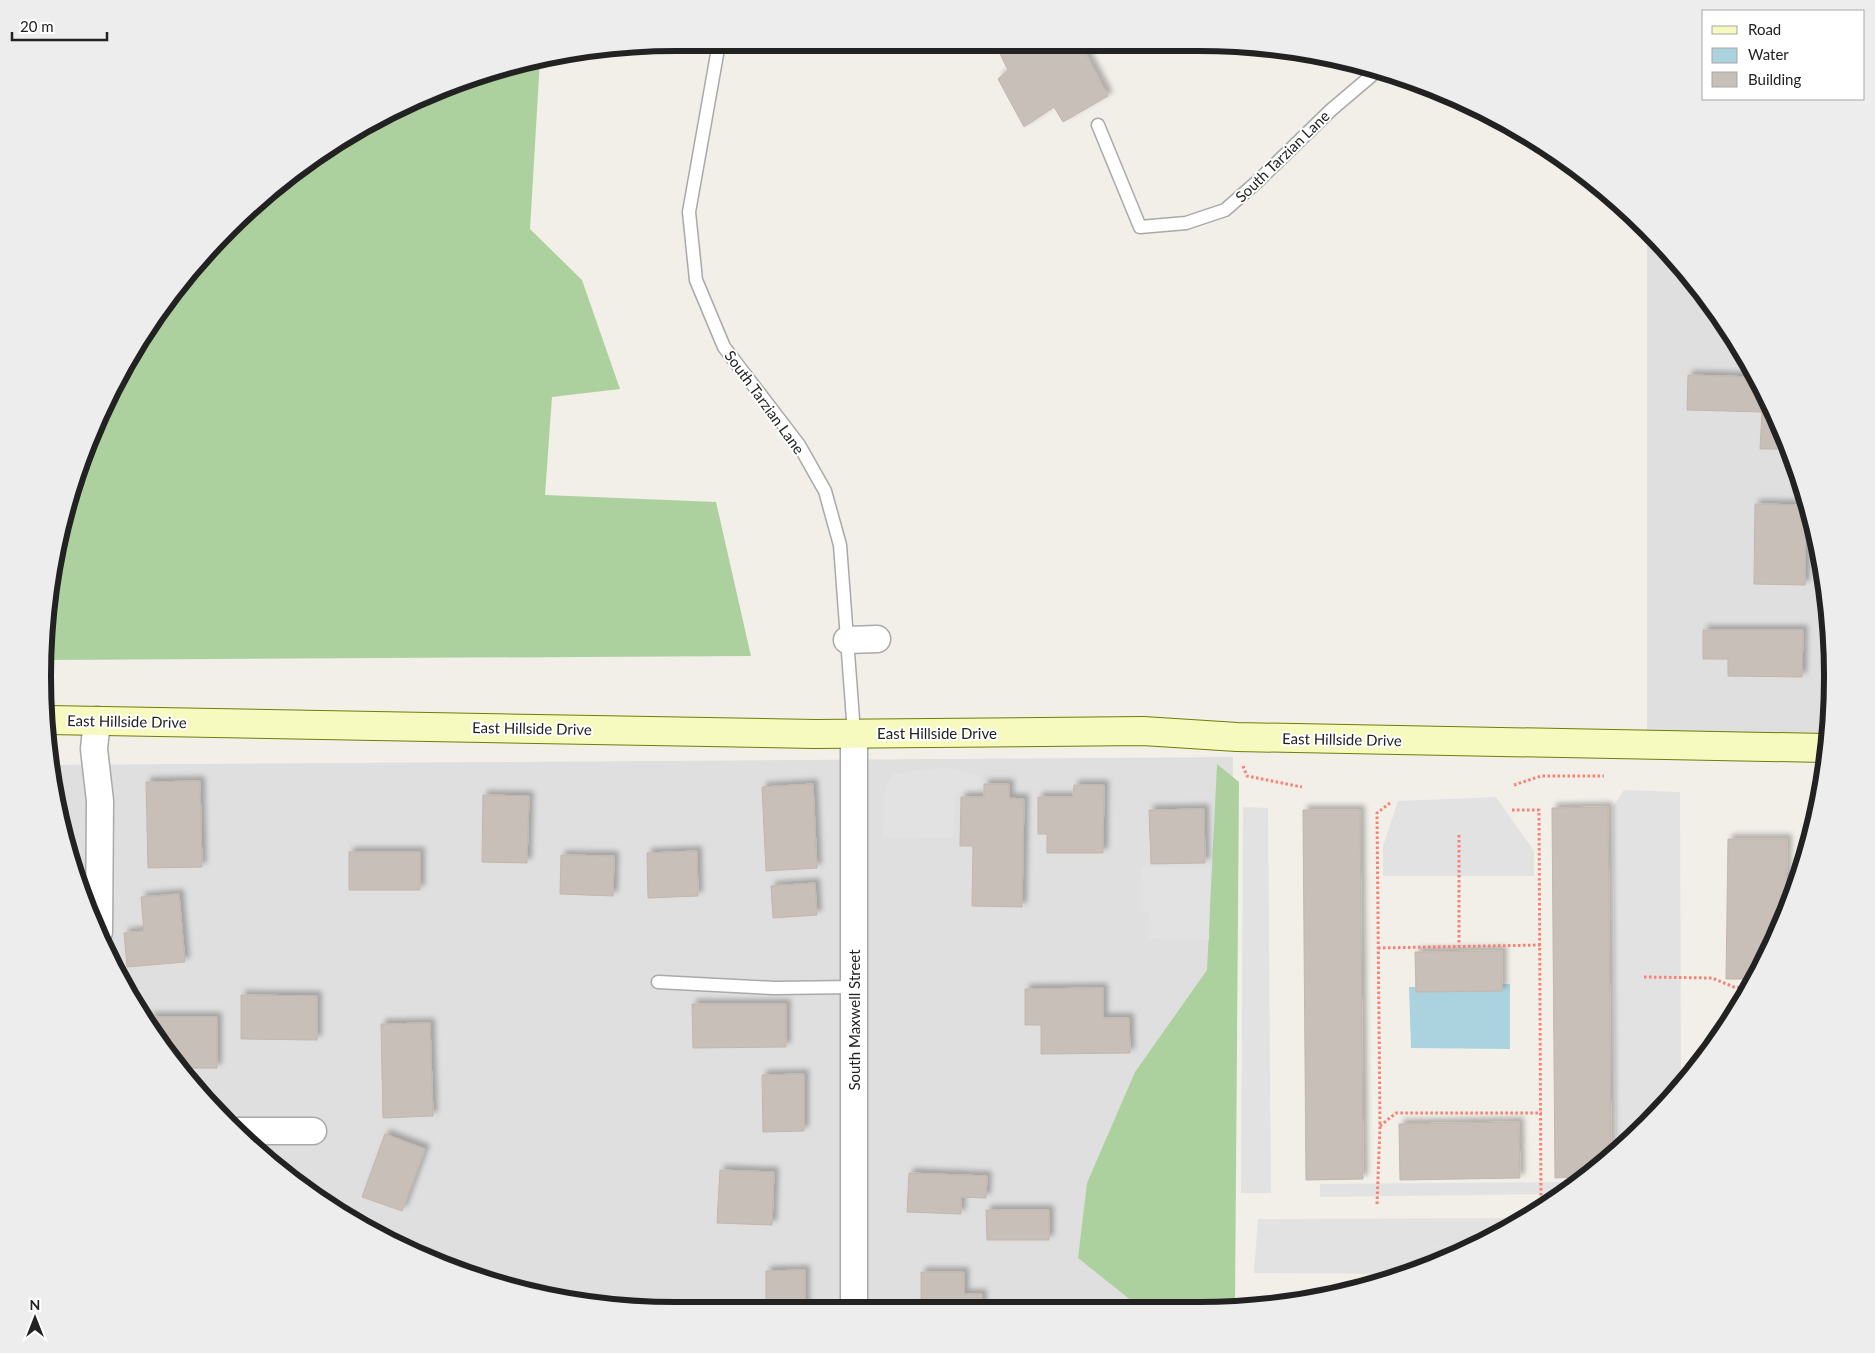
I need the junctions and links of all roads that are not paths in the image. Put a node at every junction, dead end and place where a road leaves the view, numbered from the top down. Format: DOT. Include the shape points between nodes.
graph roads {
  1 [pos="717,51"];
  2 [pos="1371,76"];
  3 [pos="1098,125"];
  4 [pos="877,639"];
  5 [pos="847,640"];
  6 [pos="53,720"];
  7 [pos="97,720"];
  8 [pos="854,733"];
  9 [pos="1819,748"];
  10 [pos="99,916"];
  11 [pos="658,982"];
  12 [pos="854,987"];
  13 [pos="247,1131"];
  14 [pos="313,1131"];
  15 [pos="854,1302"];
  1 -- 5 [label="lane, South Tarzian Lane" via="689,212 696,280 724,347 799,445 825,491 840,545"];
  2 -- 3 [label="lane, South Tarzian Lane" via="1330,110 1225,210 1186,223 1140,227"];
  4 -- 5 [label="street"];
  5 -- 8 [label="lane, South Tarzian Lane"];
  6 -- 7 [label="main road, East Hillside Drive"];
  7 -- 8 [label="main road, East Hillside Drive"];
  7 -- 10 [label="street" via="94,749 100,801"];
  8 -- 9 [label="main road, East Hillside Drive" via="1142,731 1237,737"];
  8 -- 12 [label="street, South Maxwell Street"];
  11 -- 12 [label="lane" via="774,988"];
  12 -- 15 [label="street, South Maxwell Street"];
  13 -- 14 [label="street"];
}
